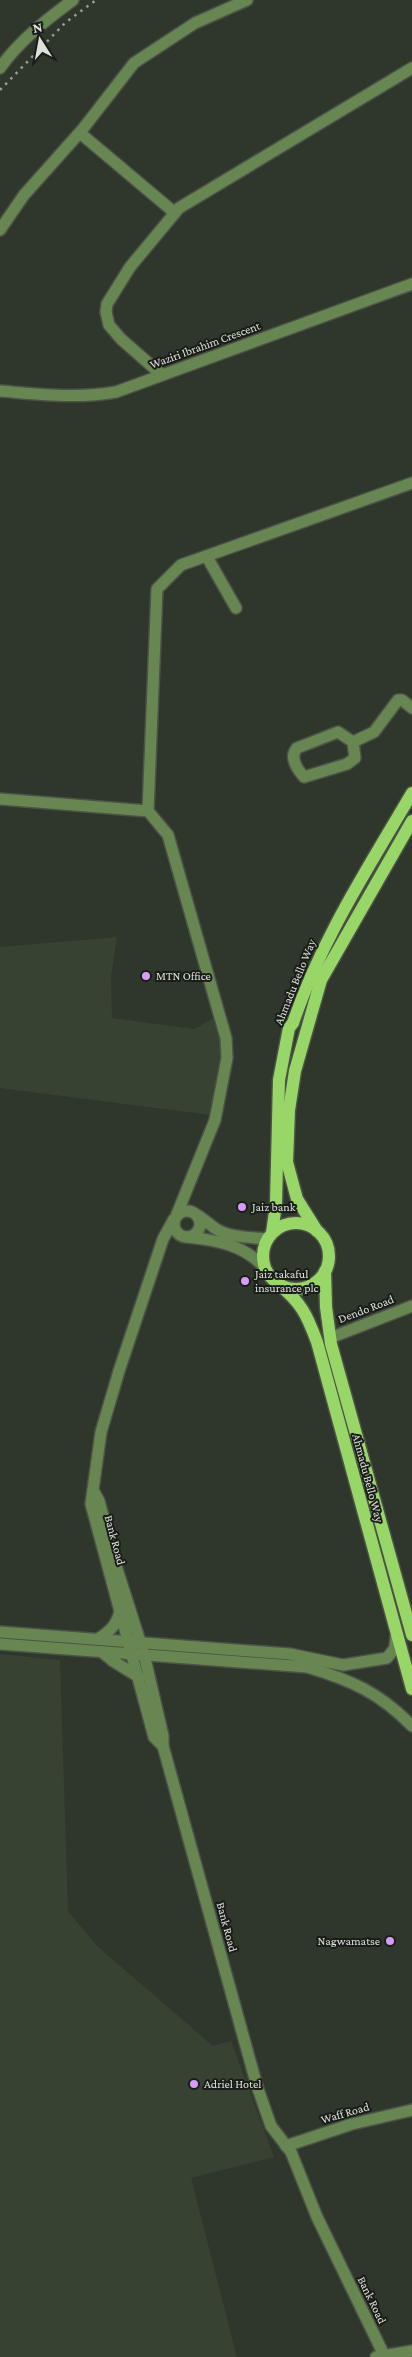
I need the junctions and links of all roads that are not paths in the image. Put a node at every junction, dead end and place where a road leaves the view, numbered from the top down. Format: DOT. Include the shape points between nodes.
graph roads {
  1 [pos="73,0"];
  2 [pos="247,0"];
  3 [pos="0,68"];
  4 [pos="412,68"];
  5 [pos="81,132"];
  6 [pos="177,210"];
  7 [pos="0,230"];
  8 [pos="412,284"];
  9 [pos="162,375"];
  10 [pos="0,391"];
  11 [pos="412,483"];
  12 [pos="207,557"];
  13 [pos="236,608"];
  14 [pos="412,708"];
  15 [pos="353,742"];
  16 [pos="412,793"];
  17 [pos="0,799"];
  18 [pos="148,811"];
  19 [pos="412,821"];
  20 [pos="188,1188"];
  21 [pos="195,1214"];
  22 [pos="176,1216"];
  23 [pos="317,1231"];
  24 [pos="185,1236"];
  25 [pos="269,1236"];
  26 [pos="159,1250"];
  27 [pos="265,1268"];
  28 [pos="325,1271"];
  29 [pos="278,1284"];
  30 [pos="412,1306"];
  31 [pos="330,1338"];
  32 [pos="93,1490"];
  33 [pos="120,1611"];
  34 [pos="134,1624"];
  35 [pos="396,1629"];
  36 [pos="0,1632"];
  37 [pos="412,1635"];
  38 [pos="98,1639"];
  39 [pos="135,1641"];
  40 [pos="0,1644"];
  41 [pos="164,1644"];
  42 [pos="102,1652"];
  43 [pos="139,1654"];
  44 [pos="167,1656"];
  45 [pos="145,1678"];
  46 [pos="412,1689"];
  47 [pos="412,1726"];
  48 [pos="412,2110"];
  49 [pos="286,2146"];
  50 [pos="412,2351"];
  51 [pos="380,2356"];
  1 -- 3 [label="street" via="45,20"];
  2 -- 5 [label="street" via="195,23 134,63"];
  4 -- 6 [label="street"];
  5 -- 6 [label="street"];
  5 -- 7 [label="street" via="24,195"];
  6 -- 9 [label="street" via="130,267 107,304 106,312 109,326 121,340"];
  8 -- 9 [label="street, Waziri Ibrahim Crescent"];
  9 -- 10 [label="street, Waziri Ibrahim Crescent" via="116,392 92,396"];
  11 -- 12 [label="street"];
  12 -- 13 [label="street"];
  12 -- 18 [label="street" via="181,565 157,589"];
  14 -- 15 [label="street" via="398,700 374,732"];
  15 -- 15 [label="street" via="341,733 330,733 297,748 292,754 302,775 308,777 352,761 356,754"];
  16 -- 25 [label="main road, Ahmadu Bello Way" via="334,926 289,1028 279,1080 276,1204"];
  17 -- 18 [label="street"];
  18 -- 20 [label="street, Bank Road" via="168,835 226,1038 227,1058 216,1115"];
  19 -- 23 [label="main road, Ahmadu Bello Way" via="321,980 295,1070 289,1110 287,1162 296,1199"];
  20 -- 21 [label="street" via="188,1205"];
  20 -- 22 [label="street, Bank Road"];
  21 -- 22 [label="street"];
  21 -- 24 [label="street" via="200,1223 198,1230 192,1236"];
  21 -- 25 [label="street" via="216,1229 232,1235"];
  22 -- 24 [label="street" via="176,1230"];
  22 -- 26 [label="street, Bank Road"];
  23 -- 25 [label="main road" via="294,1223 278,1228"];
  23 -- 28 [label="main road" via="327,1246 329,1259"];
  24 -- 26 [label="street" via="172,1237"];
  24 -- 27 [label="street" via="244,1250"];
  25 -- 27 [label="main road" via="262,1256"];
  26 -- 32 [label="street, Bank Road" via="101,1432"];
  27 -- 29 [label="main road"];
  28 -- 29 [label="main road" via="305,1288"];
  28 -- 31 [label="main road, Ahmadu Bello Way"];
  29 -- 35 [label="main road, Ahmadu Bello Way" via="295,1297 317,1342"];
  30 -- 31 [label="street, Dendo Road"];
  31 -- 37 [label="main road, Ahmadu Bello Way"];
  32 -- 33 [label="street, Bank Road" via="91,1504"];
  32 -- 34 [label="street, Bank Road"];
  33 -- 38 [label="street" via="118,1620"];
  33 -- 39 [label="street, Bank Road"];
  34 -- 39 [label="street, Bank Road"];
  34 -- 41 [label="street"];
  35 -- 41 [label="street" via="395,1648 387,1658 354,1665 290,1654"];
  35 -- 46 [label="main road, Ahmadu Bello Way"];
  36 -- 38 [label="street"];
  38 -- 39 [label="street"];
  39 -- 41 [label="street"];
  39 -- 43 [label="street, Bank Road"];
  40 -- 42 [label="street"];
  42 -- 43 [label="street"];
  42 -- 45 [label="street" via="112,1662"];
  43 -- 44 [label="street"];
  43 -- 45 [label="street, Bank Road"];
  44 -- 45 [label="street"];
  44 -- 47 [label="street" via="285,1664 330,1674 370,1691"];
  45 -- 49 [label="street, Bank Road" via="154,1737 163,1746 257,2086 271,2126"];
  48 -- 49 [label="street, Waff Road" via="352,2124"];
  49 -- 51 [label="street, Bank Road"];
  50 -- 51 [label="street"];
}
